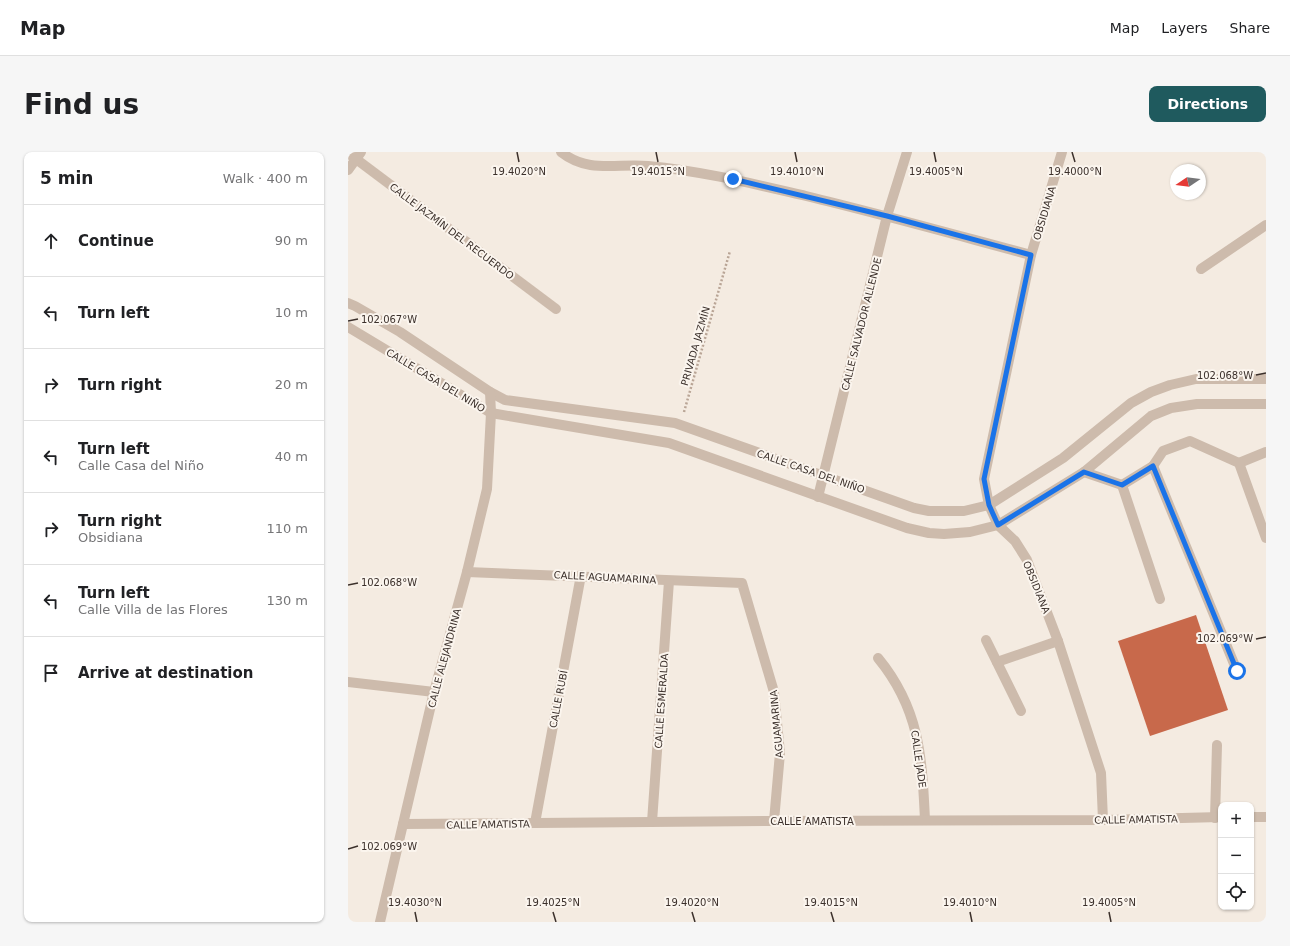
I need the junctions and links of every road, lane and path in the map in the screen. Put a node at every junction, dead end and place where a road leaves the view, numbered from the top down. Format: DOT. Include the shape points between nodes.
graph roads {
  1 [pos="561,152"];
  2 [pos="907,152"];
  3 [pos="1062,152"];
  4 [pos="355,155"];
  5 [pos="348,170"];
  6 [pos="887,216"];
  7 [pos="1266,224"];
  8 [pos="730,251"];
  9 [pos="1031,255"];
  10 [pos="1201,269"];
  11 [pos="348,303"];
  12 [pos="556,309"];
  13 [pos="348,327"];
  14 [pos="1266,379"];
  15 [pos="490,392"];
  16 [pos="1266,404"];
  17 [pos="491,413"];
  18 [pos="680,425"];
  19 [pos="1266,452"];
  20 [pos="1239,462"];
  21 [pos="1153,466"];
  22 [pos="1084,472"];
  23 [pos="824,476"];
  24 [pos="1122,485"];
  25 [pos="818,497"];
  26 [pos="989,505"];
  27 [pos="998,525"];
  28 [pos="1266,538"];
  29 [pos="467,572"];
  30 [pos="581,576"];
  31 [pos="669,581"];
  32 [pos="742,583"];
  33 [pos="1160,599"];
  34 [pos="986,640"];
  35 [pos="1058,641"];
  36 [pos="878,658"];
  37 [pos="997,662"];
  38 [pos="1237,671"];
  39 [pos="348,682"];
  40 [pos="434,692"];
  41 [pos="1021,711"];
  42 [pos="1217,745"];
  43 [pos="1254,817"];
  44 [pos="1266,817"];
  45 [pos="1218,818"];
  46 [pos="924,820"];
  47 [pos="1103,820"];
  48 [pos="774,821"];
  49 [pos="652,822"];
  50 [pos="535,823"];
  51 [pos="403,824"];
  52 [pos="380,922"];
  1 -- 6 [label="street" via="590,166 648,166 733,179"];
  2 -- 6 [label="street, CALLE SALVADOR ALLENDE"];
  3 -- 9 [label="street, OBSIDIANA"];
  4 -- 5 [label="street"];
  4 -- 12 [label="street, CALLE JAZMÍN DEL RECUERDO"];
  6 -- 9 [label="street"];
  6 -- 23 [label="street, CALLE SALVADOR ALLENDE"];
  7 -- 10 [label="street"];
  8 -- 18 [label="path, PRIVADA JAZMÍN"];
  9 -- 26 [label="street, OBSIDIANA" via="984,479"];
  11 -- 15 [label="street, CALLE CASA DEL NIÑO" via="400,332"];
  13 -- 17 [label="street, CALLE CASA DEL NIÑO"];
  14 -- 26 [label="street, CALLE CASA DEL NIÑO" via="1196,379 1152,392 1132,403 1063,458"];
  15 -- 17 [label="street, CALLE ALEJANDRINA"];
  15 -- 18 [label="street, CALLE CASA DEL NIÑO" via="505,400"];
  16 -- 22 [label="street, CALLE CASA DEL NIÑO" via="1196,404 1171,408 1151,416"];
  17 -- 25 [label="street, CALLE CASA DEL NIÑO" via="669,444"];
  17 -- 29 [label="street, CALLE ALEJANDRINA" via="487,489"];
  18 -- 23 [label="street, CALLE CASA DEL NIÑO"];
  19 -- 20 [label="street"];
  20 -- 21 [label="street" via="1190,441 1163,451"];
  20 -- 28 [label="street"];
  21 -- 24 [label="street"];
  21 -- 38 [label="street"];
  22 -- 24 [label="street"];
  22 -- 27 [label="street, CALLE CASA DEL NIÑO"];
  23 -- 25 [label="street, CALLE SALVADOR ALLENDE"];
  23 -- 26 [label="street, CALLE CASA DEL NIÑO" via="929,511 964,511"];
  24 -- 33 [label="street"];
  25 -- 27 [label="street, CALLE CASA DEL NIÑO" via="907,528 929,533 970,532"];
  26 -- 27 [label="street, OBSIDIANA"];
  27 -- 35 [label="street, OBSIDIANA" via="1015,541 1027,560"];
  29 -- 30 [label="street, CALLE AGUAMARINA"];
  29 -- 40 [label="street, CALLE ALEJANDRINA"];
  30 -- 31 [label="street, CALLE AGUAMARINA"];
  30 -- 50 [label="street, CALLE RUBÍ"];
  31 -- 32 [label="street, CALLE AGUAMARINA"];
  31 -- 49 [label="street, CALLE ESMERALDA"];
  32 -- 48 [label="street, AGUAMARINA" via="774,692 780,752"];
  34 -- 37 [label="street"];
  35 -- 37 [label="street"];
  35 -- 47 [label="street, OBSIDIANA" via="1101,773"];
  36 -- 46 [label="street, CALLE JADE" via="891,673 913,719 920,760"];
  37 -- 41 [label="street"];
  39 -- 40 [label="street"];
  40 -- 51 [label="street, CALLE ALEJANDRINA"];
  42 -- 45 [label="street"];
  43 -- 44 [label="street"];
  45 -- 47 [label="street, CALLE AMATISTA"];
  46 -- 47 [label="street, CALLE AMATISTA"];
  46 -- 48 [label="street, CALLE AMATISTA"];
  48 -- 49 [label="street, CALLE AMATISTA"];
  49 -- 50 [label="street, CALLE AMATISTA"];
  50 -- 51 [label="street, CALLE AMATISTA"];
  51 -- 52 [label="street, CALLE ALEJANDRINA"];
}
